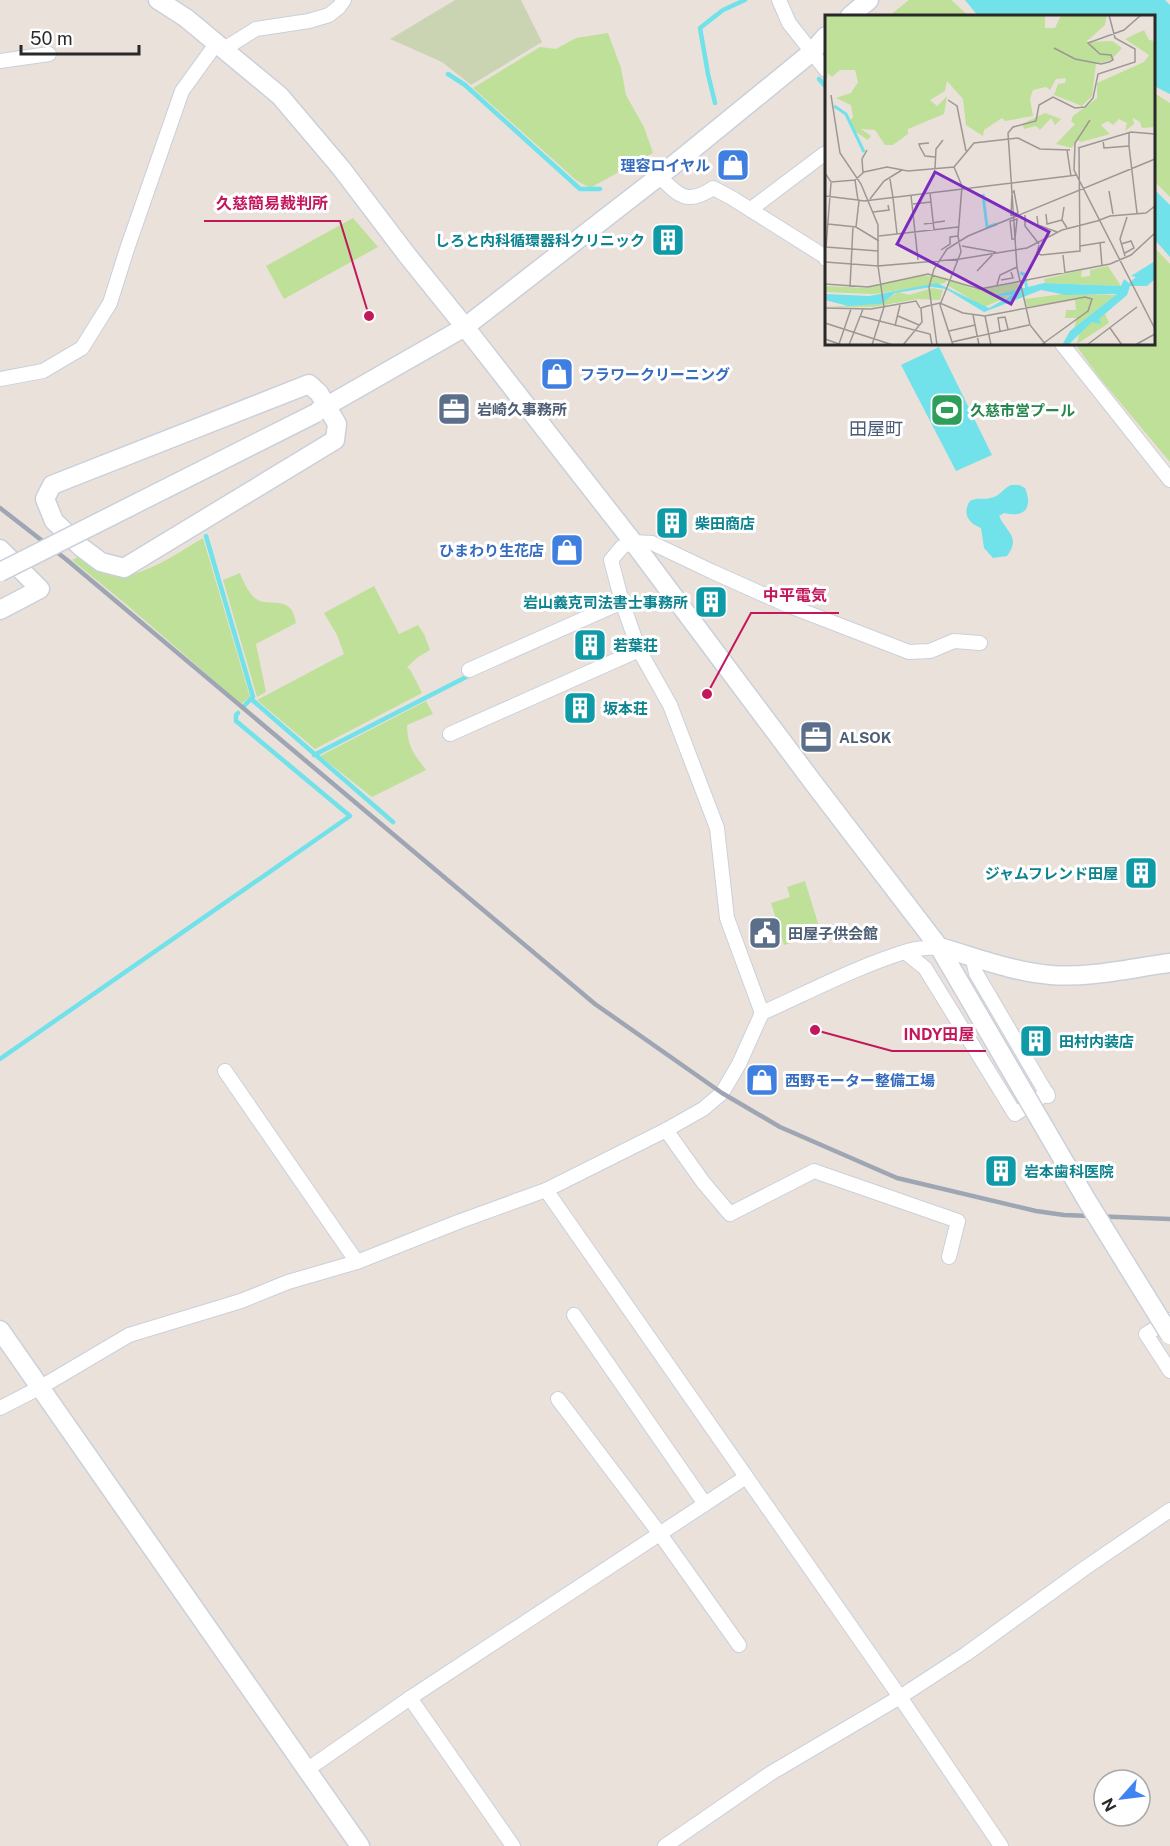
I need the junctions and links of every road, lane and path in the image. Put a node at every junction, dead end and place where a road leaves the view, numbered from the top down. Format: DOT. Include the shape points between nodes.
graph roads {
  1 [pos="158,0"];
  2 [pos="344,0"];
  3 [pos="779,0"];
  4 [pos="869,0"];
  5 [pos="851,15"];
  6 [pos="825,37"];
  7 [pos="220,46"];
  8 [pos="812,52"];
  9 [pos="49,54"];
  10 [pos="0,62"];
  11 [pos="825,69"];
  12 [pos="825,156"];
  13 [pos="659,176"];
  14 [pos="751,209"];
  15 [pos="825,258"];
  16 [pos="465,327"];
  17 [pos="1063,345"];
  18 [pos="0,379"];
  19 [pos="322,409"];
  20 [pos="1170,480"];
  21 [pos="633,542"];
  22 [pos="0,549"];
  23 [pos="0,572"];
  24 [pos="622,602"];
  25 [pos="0,610"];
  26 [pos="980,643"];
  27 [pos="639,650"];
  28 [pos="469,670"];
  29 [pos="450,734"];
  30 [pos="939,947"];
  31 [pos="905,952"];
  32 [pos="972,956"];
  33 [pos="1170,963"];
  34 [pos="762,1013"];
  35 [pos="225,1071"];
  36 [pos="666,1130"];
  37 [pos="546,1190"];
  38 [pos="950,1257"];
  39 [pos="357,1262"];
  40 [pos="574,1315"];
  41 [pos="1170,1320"];
  42 [pos="0,1330"];
  43 [pos="1170,1335"];
  44 [pos="1170,1371"];
  45 [pos="40,1387"];
  46 [pos="558,1399"];
  47 [pos="0,1408"];
  48 [pos="746,1477"];
  49 [pos="705,1504"];
  50 [pos="1170,1510"];
  51 [pos="660,1534"];
  52 [pos="739,1646"];
  53 [pos="900,1697"];
  54 [pos="410,1698"];
  55 [pos="308,1768"];
  56 [pos="360,1846"];
  57 [pos="513,1846"];
  58 [pos="665,1846"];
  59 [pos="1001,1846"];
  1 -- 7 [label="street"];
  2 -- 7 [label="street" via="329,15 256,29"];
  3 -- 8 [label="street" via="789,23"];
  4 -- 5 [label="street"];
  6 -- 8 [label="street"];
  7 -- 16 [label="street" via="280,96"];
  7 -- 18 [label="street" via="182,91 110,303 82,348 43,371"];
  8 -- 11 [label="street"];
  8 -- 13 [label="street"];
  9 -- 10 [label="street"];
  12 -- 14 [label="street"];
  13 -- 14 [label="street" via="677,193 690,198 712,188"];
  13 -- 16 [label="street"];
  14 -- 15 [label="street"];
  16 -- 19 [label="street"];
  16 -- 21 [label="street"];
  17 -- 20 [label="street"];
  19 -- 19 [label="street" via="337,424 335,440 124,568 101,562 81,547 54,521 45,499 52,485 309,384 320,393"];
  19 -- 23 [label="street, bridge"];
  21 -- 24 [label="street" via="622,547 611,560"];
  21 -- 26 [label="street" via="652,543 787,604 909,652 930,651 954,641"];
  21 -- 30 [label="street"];
  22 -- 25 [label="street" via="40,589"];
  24 -- 27 [label="street"];
  24 -- 28 [label="street"];
  27 -- 29 [label="street"];
  27 -- 34 [label="street" via="670,705 717,828 727,918"];
  30 -- 31 [label="street"];
  30 -- 32 [label="street"];
  30 -- 43 [label="street, bridge"];
  31 -- 32 [label="street" via="925,968 1015,1114 1048,1094 976,973"];
  31 -- 34 [label="street"];
  32 -- 33 [label="street" via="1050,975"];
  34 -- 36 [label="street" via="722,1093"];
  35 -- 39 [label="street"];
  36 -- 37 [label="street"];
  36 -- 38 [label="street" via="730,1214 814,1171 958,1221"];
  37 -- 39 [label="street"];
  37 -- 48 [label="street"];
  39 -- 45 [label="street" via="129,1335"];
  40 -- 49 [label="street"];
  41 -- 44 [label="street" via="1146,1334"];
  42 -- 45 [label="street"];
  45 -- 47 [label="street"];
  45 -- 55 [label="street"];
  46 -- 51 [label="street"];
  48 -- 49 [label="street"];
  48 -- 53 [label="street"];
  49 -- 51 [label="street"];
  50 -- 53 [label="street"];
  51 -- 52 [label="street"];
  51 -- 54 [label="street"];
  53 -- 58 [label="street" via="771,1773"];
  53 -- 59 [label="street"];
  54 -- 55 [label="street"];
  54 -- 57 [label="street"];
  55 -- 56 [label="street"];
}
